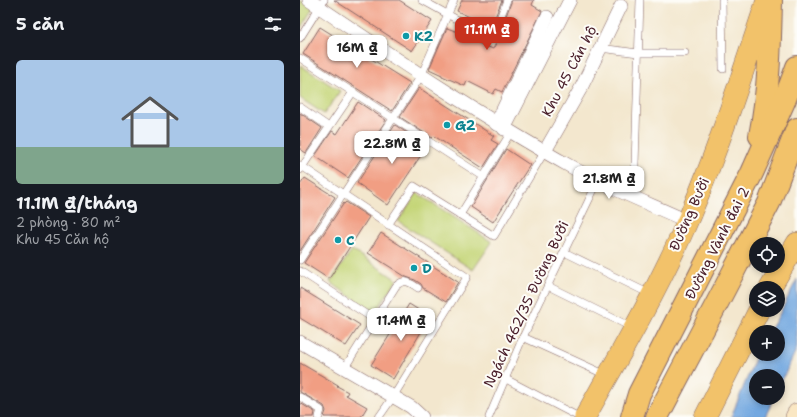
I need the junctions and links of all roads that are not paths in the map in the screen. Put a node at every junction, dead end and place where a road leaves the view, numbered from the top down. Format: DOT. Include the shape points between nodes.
graph roads {
  1 [pos="422,0"];
  2 [pos="454,0"];
  3 [pos="507,0"];
  4 [pos="570,0"];
  5 [pos="640,0"];
  6 [pos="722,0"];
  7 [pos="768,0"];
  8 [pos="771,0"];
  9 [pos="317,2"];
  10 [pos="621,6"];
  11 [pos="448,14"];
  12 [pos="547,17"];
  13 [pos="300,38"];
  14 [pos="600,48"];
  15 [pos="638,53"];
  16 [pos="685,53"];
  17 [pos="300,58"];
  18 [pos="797,67"];
  19 [pos="723,69"];
  20 [pos="421,76"];
  21 [pos="353,92"];
  22 [pos="300,107"];
  23 [pos="393,118"];
  24 [pos="329,127"];
  25 [pos="504,128"];
  26 [pos="797,129"];
  27 [pos="544,151"];
  28 [pos="797,152"];
  29 [pos="301,167"];
  30 [pos="752,173"];
  31 [pos="484,177"];
  32 [pos="598,181"];
  33 [pos="343,194"];
  34 [pos="634,198"];
  35 [pos="769,203"];
  36 [pos="460,215"];
  37 [pos="687,221"];
  38 [pos="388,225"];
  39 [pos="797,243"];
  40 [pos="564,252"];
  41 [pos="300,260"];
  42 [pos="300,271"];
  43 [pos="774,281"];
  44 [pos="548,286"];
  45 [pos="418,288"];
  46 [pos="652,294"];
  47 [pos="755,317"];
  48 [pos="375,320"];
  49 [pos="634,328"];
  50 [pos="522,337"];
  51 [pos="300,342"];
  52 [pos="344,369"];
  53 [pos="608,376"];
  54 [pos="504,378"];
  55 [pos="639,394"];
  56 [pos="300,397"];
  57 [pos="393,397"];
  58 [pos="797,413"];
  59 [pos="659,415"];
  60 [pos="320,417"];
  61 [pos="379,417"];
  62 [pos="422,417"];
  63 [pos="488,417"];
  64 [pos="578,417"];
  65 [pos="585,417"];
  66 [pos="616,417"];
  67 [pos="632,417"];
  68 [pos="705,417"];
  69 [pos="795,417"];
  1 -- 11 [label="lane"];
  2 -- 11 [label="lane"];
  3 -- 11 [label="lane" via="492,39"];
  4 -- 25 [label="street"];
  5 -- 15 [label="lane"];
  6 -- 19 [label="lane"];
  7 -- 37 [label="main road, Đường Bưởi" via="710,167"];
  8 -- 30 [label="highway" via="770,58 766,95"];
  9 -- 13 [label="lane"];
  9 -- 20 [label="street"];
  10 -- 14 [label="street, Khu 45 Căn hộ"];
  11 -- 20 [label="lane"];
  12 -- 25 [label="street"];
  14 -- 15 [label="lane"];
  14 -- 27 [label="street, Khu 45 Căn hộ" via="581,88"];
  15 -- 16 [label="lane"];
  15 -- 34 [label="lane"];
  17 -- 21 [label="lane"];
  18 -- 30 [label="highway, Đường Vành đai 2"];
  20 -- 23 [label="lane"];
  20 -- 25 [label="street"];
  21 -- 23 [label="lane"];
  21 -- 24 [label="lane"];
  22 -- 24 [label="lane"];
  23 -- 31 [label="lane"];
  23 -- 33 [label="lane"];
  24 -- 29 [label="lane"];
  25 -- 27 [label="street"];
  25 -- 31 [label="lane"];
  26 -- 35 [label="highway, Đường Vành đai 2"];
  27 -- 32 [label="street"];
  27 -- 36 [label="lane" via="494,236"];
  28 -- 35 [label="highway"];
  29 -- 33 [label="lane"];
  30 -- 55 [label="highway, Đường Vành đai 2"];
  31 -- 36 [label="lane"];
  32 -- 34 [label="street"];
  32 -- 40 [label="lane, Ngách 462/35 Đường Bưởi"];
  33 -- 38 [label="lane"];
  33 -- 41 [label="lane"];
  34 -- 37 [label="street"];
  35 -- 59 [label="highway, Đường Vành đai 2"];
  36 -- 38 [label="lane" via="414,186"];
  37 -- 46 [label="main road, Đường Bưởi"];
  38 -- 57 [label="lane" via="467,277"];
  39 -- 43 [label="main road"];
  40 -- 44 [label="lane, Ngách 462/35 Đường Bưởi"];
  40 -- 46 [label="lane"];
  42 -- 48 [label="lane"];
  44 -- 49 [label="lane"];
  44 -- 50 [label="lane, Ngách 462/35 Đường Bưởi"];
  45 -- 48 [label="lane" via="405,281 400,282"];
  46 -- 49 [label="main road, Đường Bưởi"];
  47 -- 68 [label="main road"];
  48 -- 52 [label="lane"];
  49 -- 53 [label="main road, Đường Bưởi"];
  50 -- 53 [label="lane"];
  50 -- 54 [label="lane, Ngách 462/35 Đường Bưởi"];
  51 -- 52 [label="street"];
  52 -- 57 [label="street"];
  53 -- 65 [label="main road, Đường Bưởi"];
  54 -- 63 [label="lane, Ngách 462/35 Đường Bưởi"];
  54 -- 64 [label="lane"];
  55 -- 66 [label="highway"];
  55 -- 67 [label="highway, Đường Vành đai 2"];
  56 -- 60 [label="lane" via="320,410"];
  57 -- 61 [label="lane"];
  57 -- 62 [label="street"];
  58 -- 69 [label="main road"];
}
